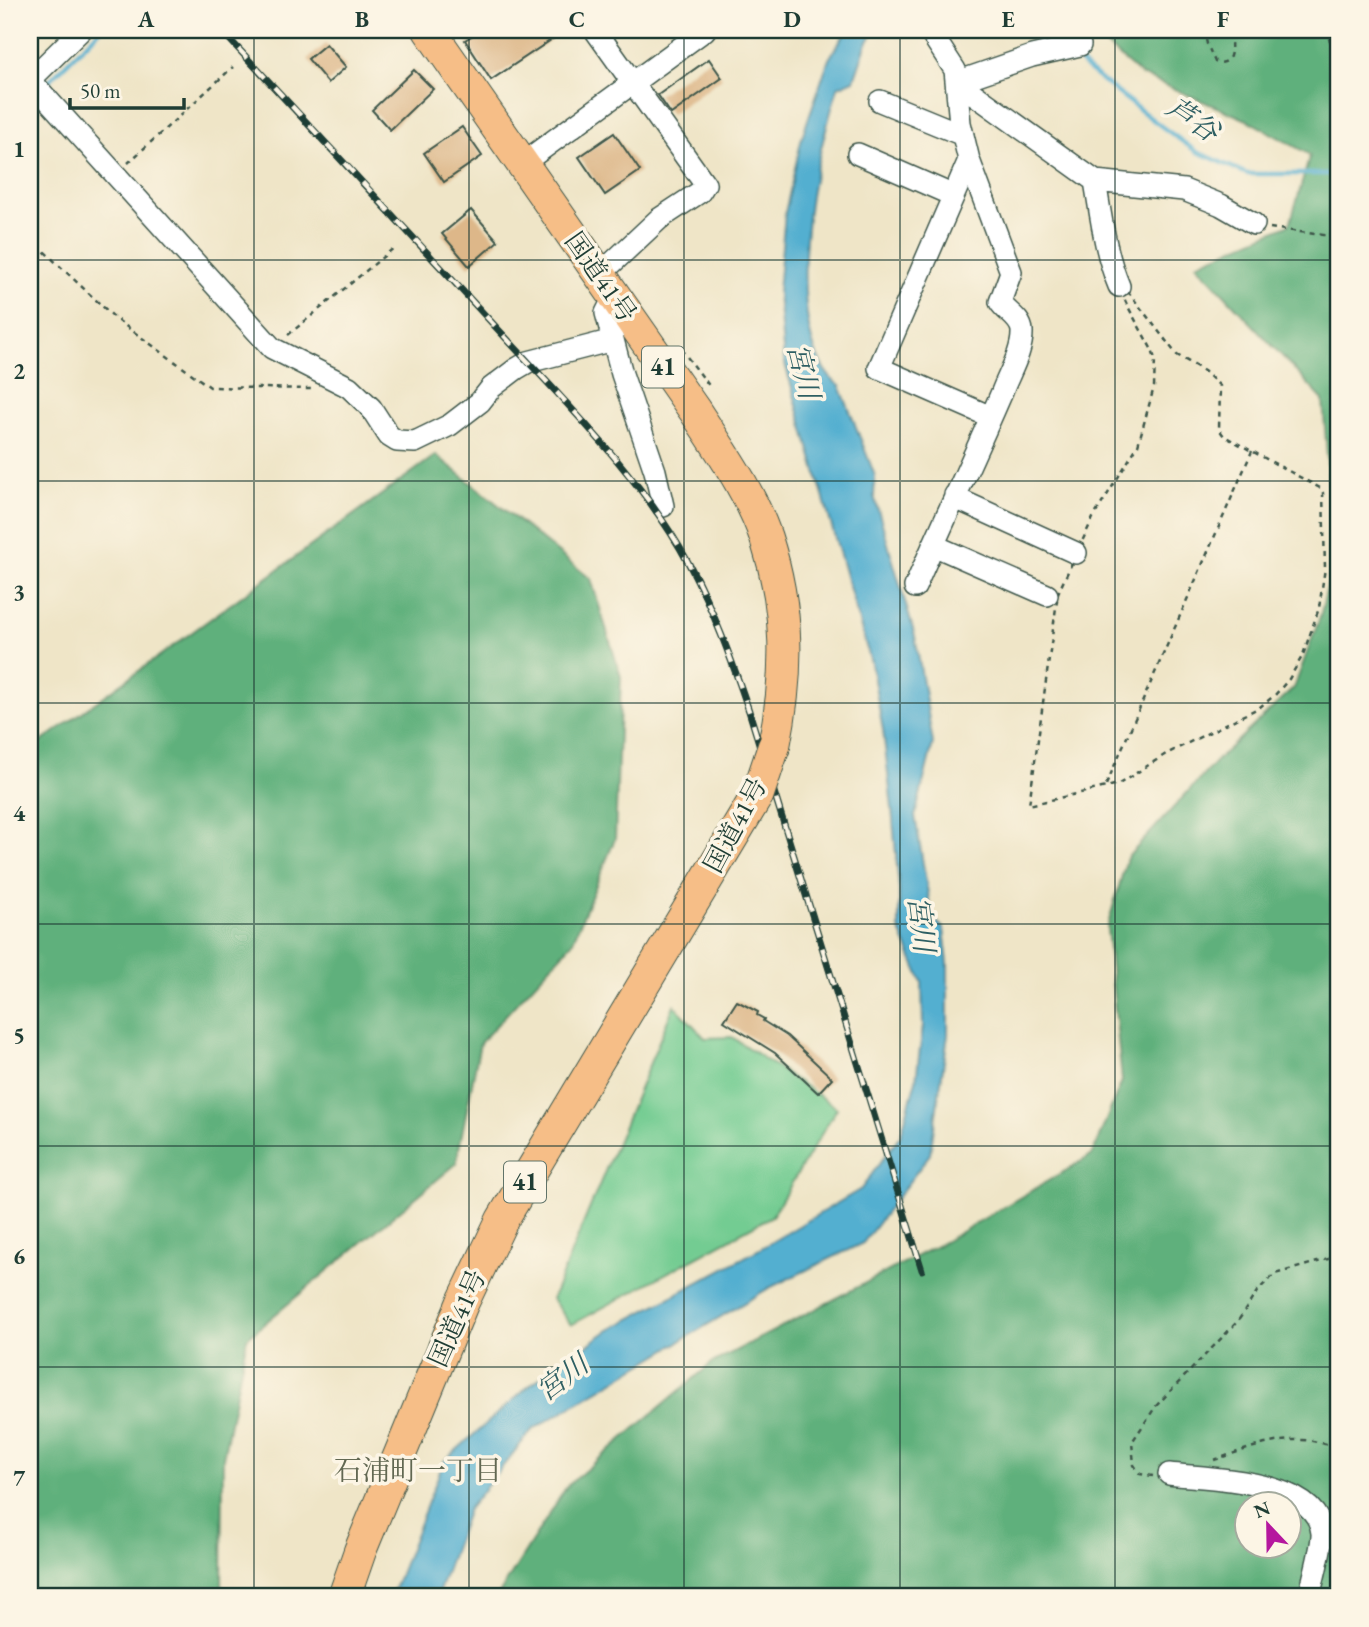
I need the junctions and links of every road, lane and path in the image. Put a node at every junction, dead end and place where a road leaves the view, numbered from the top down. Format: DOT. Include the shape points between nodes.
graph roads {
  1 [pos="81,30"];
  2 [pos="429,30"];
  3 [pos="595,30"];
  4 [pos="705,30"];
  5 [pos="929,30"];
  6 [pos="1113,30"];
  7 [pos="1204,30"];
  8 [pos="1230,30"];
  9 [pos="1323,30"];
  10 [pos="1339,45"];
  11 [pos="1070,48"];
  12 [pos="233,67"];
  13 [pos="632,82"];
  14 [pos="957,82"];
  15 [pos="34,86"];
  16 [pos="880,101"];
  17 [pos="963,135"];
  18 [pos="858,154"];
  19 [pos="969,160"];
  20 [pos="523,163"];
  21 [pos="115,175"];
  22 [pos="1095,181"];
  23 [pos="952,195"];
  24 [pos="1254,224"];
  25 [pos="1339,234"];
  26 [pos="30,238"];
  27 [pos="395,247"];
  28 [pos="609,265"];
  29 [pos="1119,286"];
  30 [pos="614,297"];
  31 [pos="613,340"];
  32 [pos="272,348"];
  33 [pos="315,389"];
  34 [pos="991,417"];
  35 [pos="1252,452"];
  36 [pos="955,495"];
  37 [pos="663,506"];
  38 [pos="933,545"];
  39 [pos="1076,553"];
  40 [pos="915,587"];
  41 [pos="1047,595"];
  42 [pos="1106,786"];
  43 [pos="1029,805"];
  44 [pos="1339,1256"];
  45 [pos="1339,1450"];
  46 [pos="1208,1462"];
  47 [pos="1169,1474"];
  48 [pos="344,1597"];
  49 [pos="1309,1597"];
  1 -- 15 [label="street"];
  2 -- 20 [label="highway, 国道41号 / 41"];
  3 -- 13 [label="street"];
  4 -- 13 [label="street"];
  5 -- 14 [label="street" via="955,70"];
  6 -- 11 [label="path" via="1112,36"];
  7 -- 8 [label="path" via="1211,54 1221,64 1231,58"];
  9 -- 10 [label="path"];
  11 -- 14 [label="street"];
  12 -- 21 [label="path"];
  13 -- 20 [label="street"];
  13 -- 28 [label="street" via="705,184"];
  14 -- 17 [label="street"];
  14 -- 22 [label="street"];
  15 -- 21 [label="street"];
  16 -- 17 [label="street"];
  17 -- 19 [label="street"];
  18 -- 23 [label="street"];
  19 -- 23 [label="street"];
  19 -- 34 [label="street" via="1011,272 1000,302 1022,327 1020,348"];
  20 -- 30 [label="highway, 国道41号 / 41"];
  21 -- 32 [label="street"];
  22 -- 24 [label="street" via="1184,190"];
  22 -- 29 [label="street" via="1103,232"];
  23 -- 34 [label="street" via="879,368"];
  24 -- 25 [label="path"];
  26 -- 33 [label="path" via="116,319 210,387"];
  27 -- 32 [label="path"];
  29 -- 35 [label="path" via="1177,355 1220,386 1219,429"];
  30 -- 31 [label="street" via="606,313"];
  30 -- 48 [label="highway, 国道41号 / 41, bridge" via="722,453 765,537 785,621 783,704 758,794 502,1220 457,1315"];
  31 -- 32 [label="street" via="528,362 450,425 405,443 388,436 371,408 349,387"];
  31 -- 37 [label="street"];
  34 -- 36 [label="street"];
  35 -- 42 [label="path"];
  35 -- 42 [label="path" via="1321,488 1325,568 1319,608 1303,655 1289,679 1260,707"];
  36 -- 38 [label="street"];
  36 -- 39 [label="street"];
  38 -- 40 [label="street"];
  38 -- 41 [label="street"];
  42 -- 43 [label="path"];
  44 -- 47 [label="path" via="1275,1274 1238,1321 1156,1406 1132,1442 1134,1465 1140,1474"];
  45 -- 46 [label="path" via="1329,1444 1285,1439"];
  47 -- 49 [label="street" via="1291,1493 1313,1510 1322,1533"];
}
